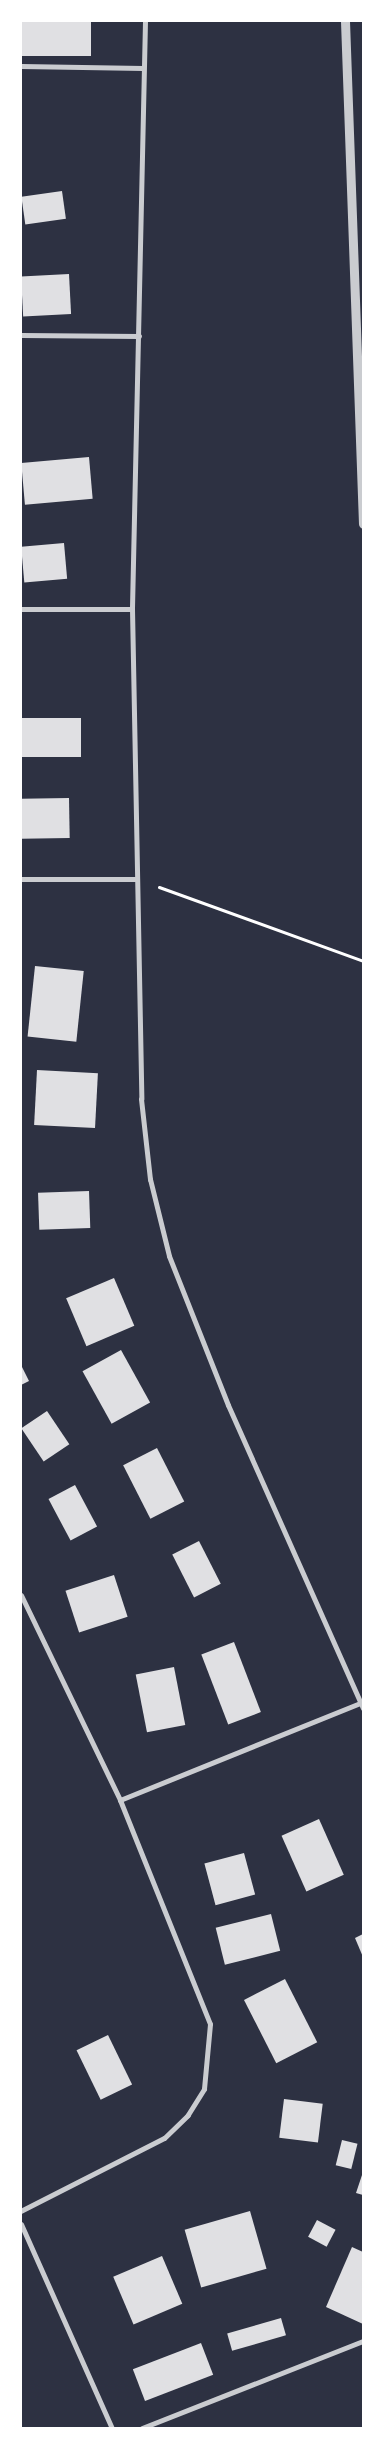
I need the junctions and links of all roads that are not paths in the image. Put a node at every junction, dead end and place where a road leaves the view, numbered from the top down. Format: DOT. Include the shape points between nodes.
graph roads {
  1 [pos="145,21"];
  2 [pos="345,21"];
  3 [pos="21,66"];
  4 [pos="144,68"];
  5 [pos="21,335"];
  6 [pos="139,336"];
  7 [pos="363,524"];
  8 [pos="21,609"];
  9 [pos="132,609"];
  10 [pos="21,879"];
  11 [pos="137,880"];
  12 [pos="21,1595"];
  13 [pos="361,1706"];
  14 [pos="120,1800"];
  15 [pos="21,2211"];
  16 [pos="21,2224"];
  17 [pos="363,2341"];
  18 [pos="112,2428"];
  19 [pos="142,2428"];
  1 -- 4 [label="street"];
  2 -- 7 [label="street"];
  3 -- 4 [label="street"];
  4 -- 6 [label="street"];
  5 -- 6 [label="street"];
  6 -- 9 [label="street"];
  8 -- 9 [label="street"];
  9 -- 11 [label="street"];
  10 -- 11 [label="street"];
  11 -- 13 [label="street" via="141,1099 150,1179 169,1256 228,1405"];
  12 -- 14 [label="street"];
  13 -- 14 [label="street"];
  14 -- 15 [label="street" via="210,2024 204,2089 188,2115 164,2138"];
  16 -- 18 [label="street"];
  17 -- 19 [label="street"];
}
